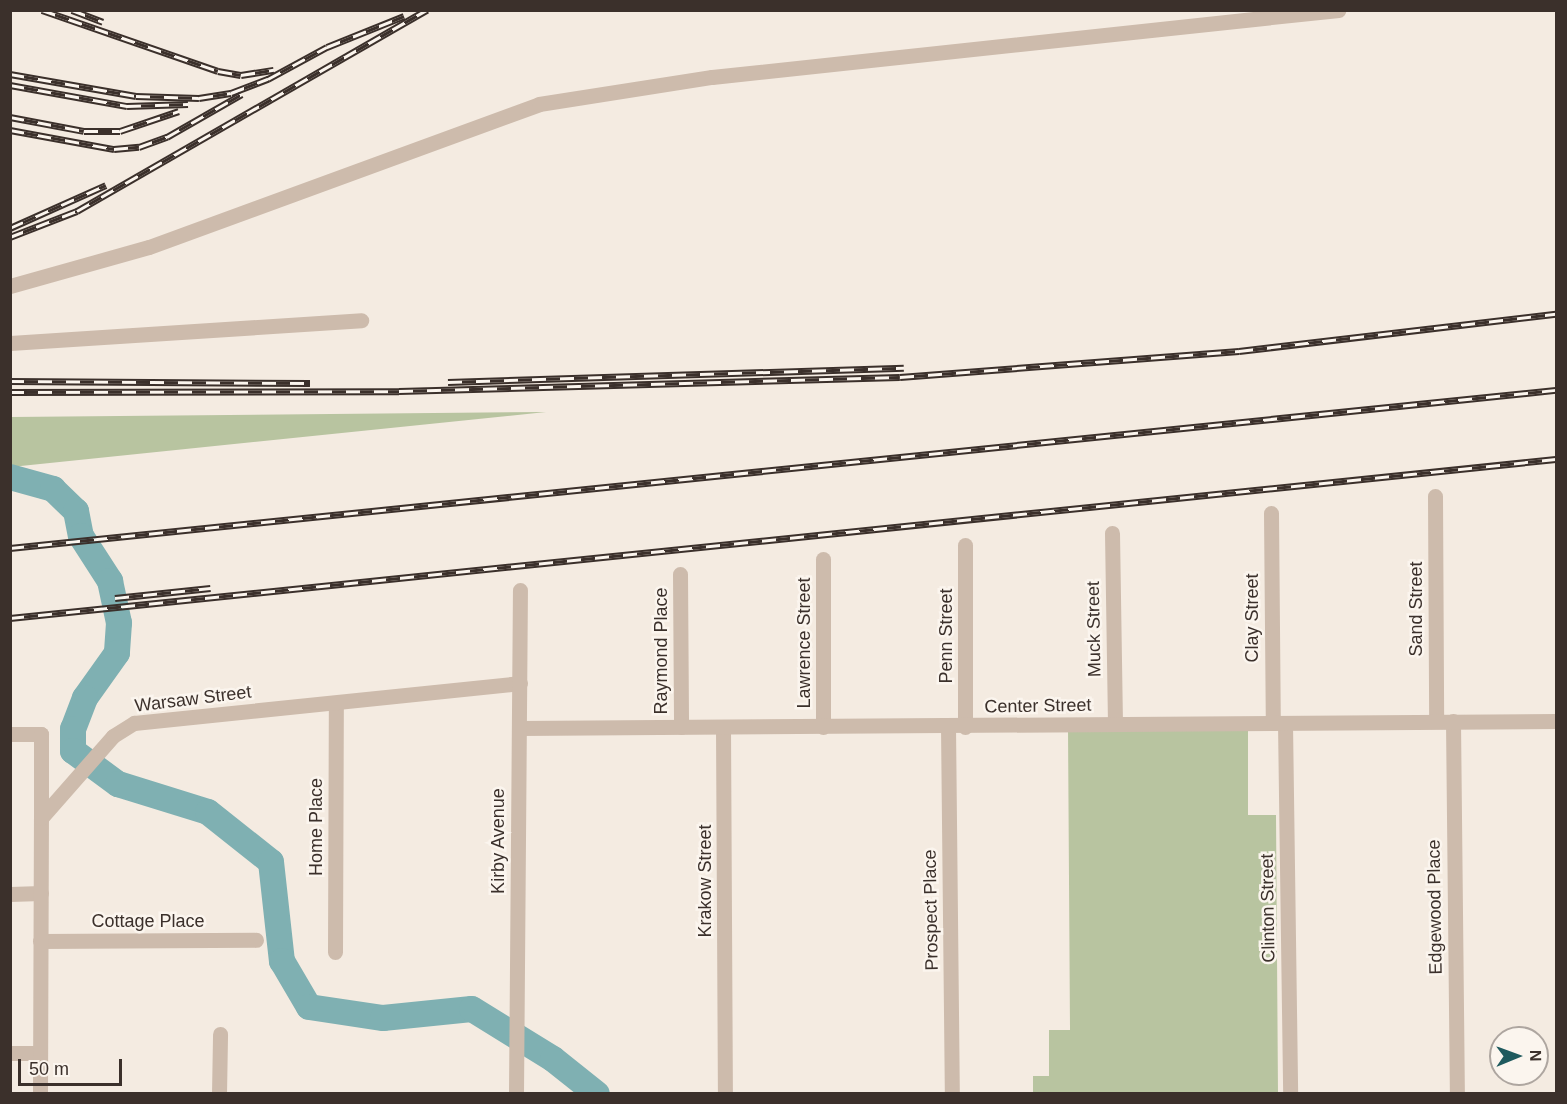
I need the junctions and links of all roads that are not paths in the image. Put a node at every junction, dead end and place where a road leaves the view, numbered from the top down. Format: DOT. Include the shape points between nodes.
graph roads {
  1 [pos="1338,10"];
  2 [pos="10,286"];
  3 [pos="361,320"];
  4 [pos="10,343"];
  5 [pos="1435,496"];
  6 [pos="1271,513"];
  7 [pos="1112,533"];
  8 [pos="965,545"];
  9 [pos="823,559"];
  10 [pos="680,574"];
  11 [pos="520,590"];
  12 [pos="520,683"];
  13 [pos="336,703"];
  14 [pos="1436,721"];
  15 [pos="1453,721"];
  16 [pos="1557,721"];
  17 [pos="1279,723"];
  18 [pos="1115,724"];
  19 [pos="948,726"];
  20 [pos="681,727"];
  21 [pos="723,727"];
  22 [pos="823,727"];
  23 [pos="965,727"];
  24 [pos="520,728"];
  25 [pos="10,734"];
  26 [pos="41,818"];
  27 [pos="40,893"];
  28 [pos="10,894"];
  29 [pos="256,940"];
  30 [pos="40,941"];
  31 [pos="335,952"];
  32 [pos="220,1034"];
  33 [pos="10,1053"];
  34 [pos="40,1053"];
  35 [pos="40,1094"];
  36 [pos="219,1094"];
  37 [pos="516,1094"];
  38 [pos="725,1094"];
  39 [pos="952,1094"];
  40 [pos="1290,1094"];
  41 [pos="1457,1094"];
  1 -- 2 [label="street" via="712,77 539,104 149,247"];
  3 -- 4 [label="street"];
  5 -- 14 [label="street, Sand Street"];
  6 -- 17 [label="street, Clay Street"];
  7 -- 18 [label="street, Muck Street"];
  8 -- 23 [label="street, Penn Street"];
  9 -- 22 [label="street, Lawrence Street"];
  10 -- 20 [label="street, Raymond Place"];
  11 -- 12 [label="street, Kirby Avenue"];
  12 -- 13 [label="street, Warsaw Street"];
  12 -- 24 [label="street, Kirby Avenue"];
  13 -- 26 [label="street, Warsaw Street" via="134,723 103,748"];
  13 -- 31 [label="street, Home Place"];
  14 -- 15 [label="street, Center Street"];
  14 -- 17 [label="street, Center Street"];
  15 -- 16 [label="street, Center Street"];
  15 -- 41 [label="street, Edgewood Place"];
  17 -- 18 [label="street, Center Street"];
  17 -- 40 [label="street, Clinton Street"];
  18 -- 23 [label="street, Center Street"];
  19 -- 22 [label="street, Center Street"];
  19 -- 23 [label="street, Center Street"];
  19 -- 39 [label="street, Prospect Place"];
  20 -- 21 [label="street, Center Street"];
  20 -- 24 [label="street, Center Street"];
  21 -- 22 [label="street, Center Street"];
  21 -- 38 [label="street, Krakow Street"];
  24 -- 37 [label="street, Kirby Avenue"];
  25 -- 26 [label="street" via="41,734"];
  26 -- 27 [label="street"];
  27 -- 28 [label="street"];
  27 -- 30 [label="street"];
  29 -- 30 [label="street, Cottage Place"];
  30 -- 34 [label="street"];
  32 -- 36 [label="street"];
  33 -- 34 [label="street"];
  34 -- 35 [label="street"];
}
